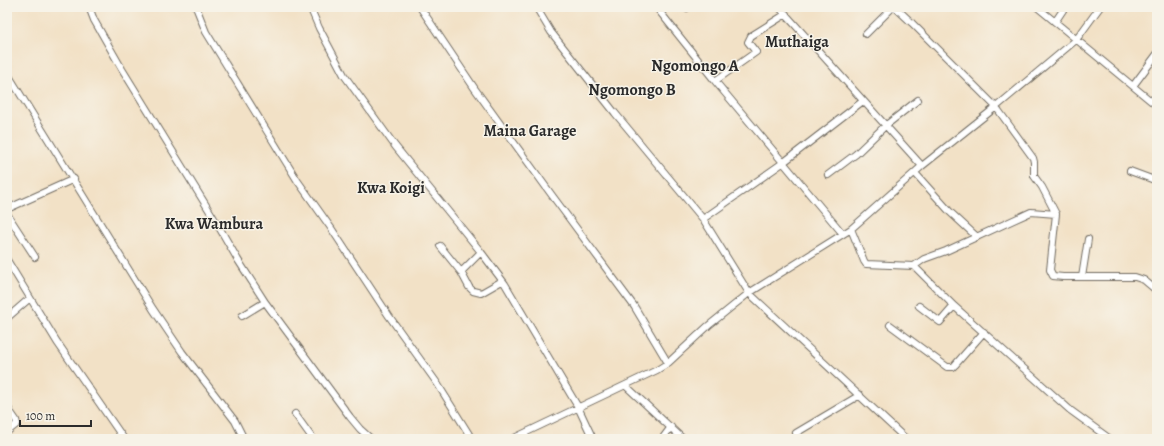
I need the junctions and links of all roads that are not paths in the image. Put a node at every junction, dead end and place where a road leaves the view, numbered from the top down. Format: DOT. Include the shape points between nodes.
graph roads {
  1 [pos="90,7"];
  2 [pos="196,7"];
  3 [pos="310,7"];
  4 [pos="420,7"];
  5 [pos="536,7"];
  6 [pos="656,7"];
  7 [pos="779,7"];
  8 [pos="894,7"];
  9 [pos="1037,7"];
  10 [pos="1065,7"];
  11 [pos="1100,7"];
  12 [pos="786,14"];
  13 [pos="1055,22"];
  14 [pos="866,34"];
  15 [pos="1076,40"];
  16 [pos="1157,54"];
  17 [pos="7,69"];
  18 [pos="715,81"];
  19 [pos="1133,86"];
  20 [pos="918,100"];
  21 [pos="863,101"];
  22 [pos="1157,106"];
  23 [pos="996,107"];
  24 [pos="885,126"];
  25 [pos="784,162"];
  26 [pos="922,166"];
  27 [pos="1130,171"];
  28 [pos="915,173"];
  29 [pos="828,175"];
  30 [pos="74,179"];
  31 [pos="1157,181"];
  32 [pos="7,209"];
  33 [pos="7,214"];
  34 [pos="1056,214"];
  35 [pos="702,219"];
  36 [pos="851,229"];
  37 [pos="843,234"];
  38 [pos="977,237"];
  39 [pos="1088,239"];
  40 [pos="440,246"];
  41 [pos="481,252"];
  42 [pos="35,257"];
  43 [pos="7,260"];
  44 [pos="914,266"];
  45 [pos="462,272"];
  46 [pos="1082,277"];
  47 [pos="502,281"];
  48 [pos="1157,291"];
  49 [pos="749,293"];
  50 [pos="30,298"];
  51 [pos="266,302"];
  52 [pos="919,306"];
  53 [pos="954,306"];
  54 [pos="242,316"];
  55 [pos="7,318"];
  56 [pos="890,325"];
  57 [pos="984,332"];
  58 [pos="668,363"];
  59 [pos="626,386"];
  60 [pos="860,395"];
  61 [pos="7,407"];
  62 [pos="578,407"];
  63 [pos="295,414"];
  64 [pos="670,427"];
  65 [pos="7,432"];
  66 [pos="796,433"];
  67 [pos="124,439"];
  68 [pos="244,439"];
  69 [pos="313,439"];
  70 [pos="371,439"];
  71 [pos="472,439"];
  72 [pos="512,439"];
  73 [pos="593,439"];
  74 [pos="662,439"];
  75 [pos="683,439"];
  76 [pos="906,439"];
  77 [pos="1110,439"];
  1 -- 51 [label="street" via="94,20 122,69"];
  2 -- 71 [label="street" via="206,32 297,180 437,383"];
  3 -- 41 [label="street" via="344,75 395,146"];
  4 -- 58 [label="street" via="480,95 634,306"];
  5 -- 35 [label="street" via="551,32"];
  6 -- 18 [label="street"];
  7 -- 12 [label="street"];
  8 -- 14 [label="street"];
  8 -- 23 [label="street"];
  9 -- 13 [label="street"];
  10 -- 13 [label="street"];
  11 -- 15 [label="street"];
  12 -- 18 [label="street" via="751,36 748,42 756,52"];
  12 -- 21 [label="street"];
  13 -- 15 [label="street"];
  15 -- 19 [label="street"];
  15 -- 23 [label="street"];
  16 -- 19 [label="street"];
  17 -- 30 [label="street"];
  18 -- 25 [label="street"];
  19 -- 22 [label="street"];
  20 -- 24 [label="street"];
  21 -- 24 [label="street"];
  21 -- 25 [label="street"];
  23 -- 26 [label="street"];
  23 -- 34 [label="street" via="1033,158 1034,176"];
  24 -- 26 [label="street"];
  24 -- 29 [label="street" via="856,154"];
  25 -- 35 [label="street"];
  25 -- 37 [label="street"];
  26 -- 28 [label="street"];
  27 -- 31 [label="street"];
  28 -- 36 [label="street"];
  28 -- 38 [label="street"];
  30 -- 32 [label="street"];
  30 -- 68 [label="street" via="153,309 182,352 235,421"];
  33 -- 42 [label="street"];
  34 -- 38 [label="street" via="1031,212"];
  34 -- 46 [label="street" via="1051,273 1056,277"];
  35 -- 49 [label="street"];
  36 -- 37 [label="street"];
  36 -- 44 [label="street" via="866,264"];
  37 -- 49 [label="street"];
  38 -- 44 [label="street" via="924,259"];
  39 -- 46 [label="street"];
  40 -- 45 [label="street"];
  41 -- 45 [label="street"];
  41 -- 47 [label="street"];
  43 -- 50 [label="street"];
  44 -- 53 [label="street"];
  45 -- 47 [label="street" via="469,287 481,293"];
  46 -- 48 [label="street" via="1135,277 1144,280"];
  47 -- 62 [label="street"];
  49 -- 58 [label="street"];
  49 -- 60 [label="street"];
  50 -- 55 [label="street"];
  50 -- 67 [label="street"];
  51 -- 54 [label="street"];
  51 -- 70 [label="street" via="350,417"];
  52 -- 53 [label="street" via="940,322"];
  53 -- 57 [label="street"];
  56 -- 57 [label="street" via="950,368"];
  57 -- 77 [label="street" via="1070,410"];
  58 -- 59 [label="street"];
  59 -- 62 [label="street"];
  59 -- 64 [label="street"];
  60 -- 66 [label="street"];
  60 -- 76 [label="street"];
  61 -- 65 [label="street" via="17,424"];
  62 -- 72 [label="street"];
  62 -- 73 [label="street"];
  63 -- 69 [label="street"];
  64 -- 74 [label="street"];
  64 -- 75 [label="street"];
}
